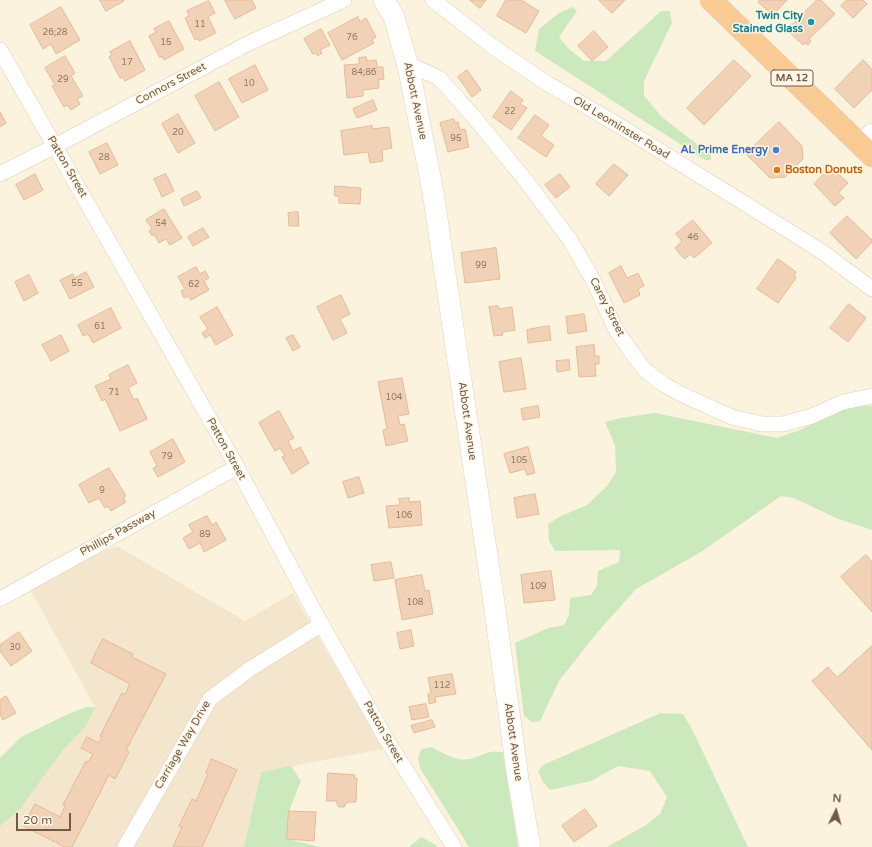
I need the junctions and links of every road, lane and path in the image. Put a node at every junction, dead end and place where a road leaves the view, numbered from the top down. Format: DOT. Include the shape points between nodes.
graph roads {
  1 [pos="344,0"];
  2 [pos="384,0"];
  3 [pos="433,0"];
  4 [pos="711,0"];
  5 [pos="0,50"];
  6 [pos="408,64"];
  7 [pos="869,145"];
  8 [pos="55,146"];
  9 [pos="0,174"];
  10 [pos="872,289"];
  11 [pos="872,396"];
  12 [pos="237,467"];
  13 [pos="0,600"];
  14 [pos="322,624"];
  15 [pos="125,847"];
  16 [pos="454,847"];
  17 [pos="530,847"];
  1 -- 8 [label="street, Connors Street" via="247,44"];
  2 -- 6 [label="main road, Abbott Avenue" via="394,17"];
  3 -- 10 [label="street, Old Leominster Road" via="492,46 546,82 821,251"];
  4 -- 7 [label="highway, MA 12"];
  5 -- 8 [label="street, Patton Street"];
  6 -- 11 [label="street, Carey Street" via="439,78 526,181 570,240 616,328 632,353 645,370 663,384 732,417 762,424 783,424 812,416 844,402"];
  6 -- 17 [label="main road, Abbott Avenue" via="433,192"];
  8 -- 9 [label="street, Connors Street"];
  8 -- 12 [label="street, Patton Street"];
  12 -- 13 [label="street, Phillips Passway"];
  12 -- 14 [label="street, Patton Street"];
  14 -- 15 [label="street, Carriage Way Drive" via="250,669 210,699"];
  14 -- 16 [label="street, Patton Street" via="385,737"];
}
